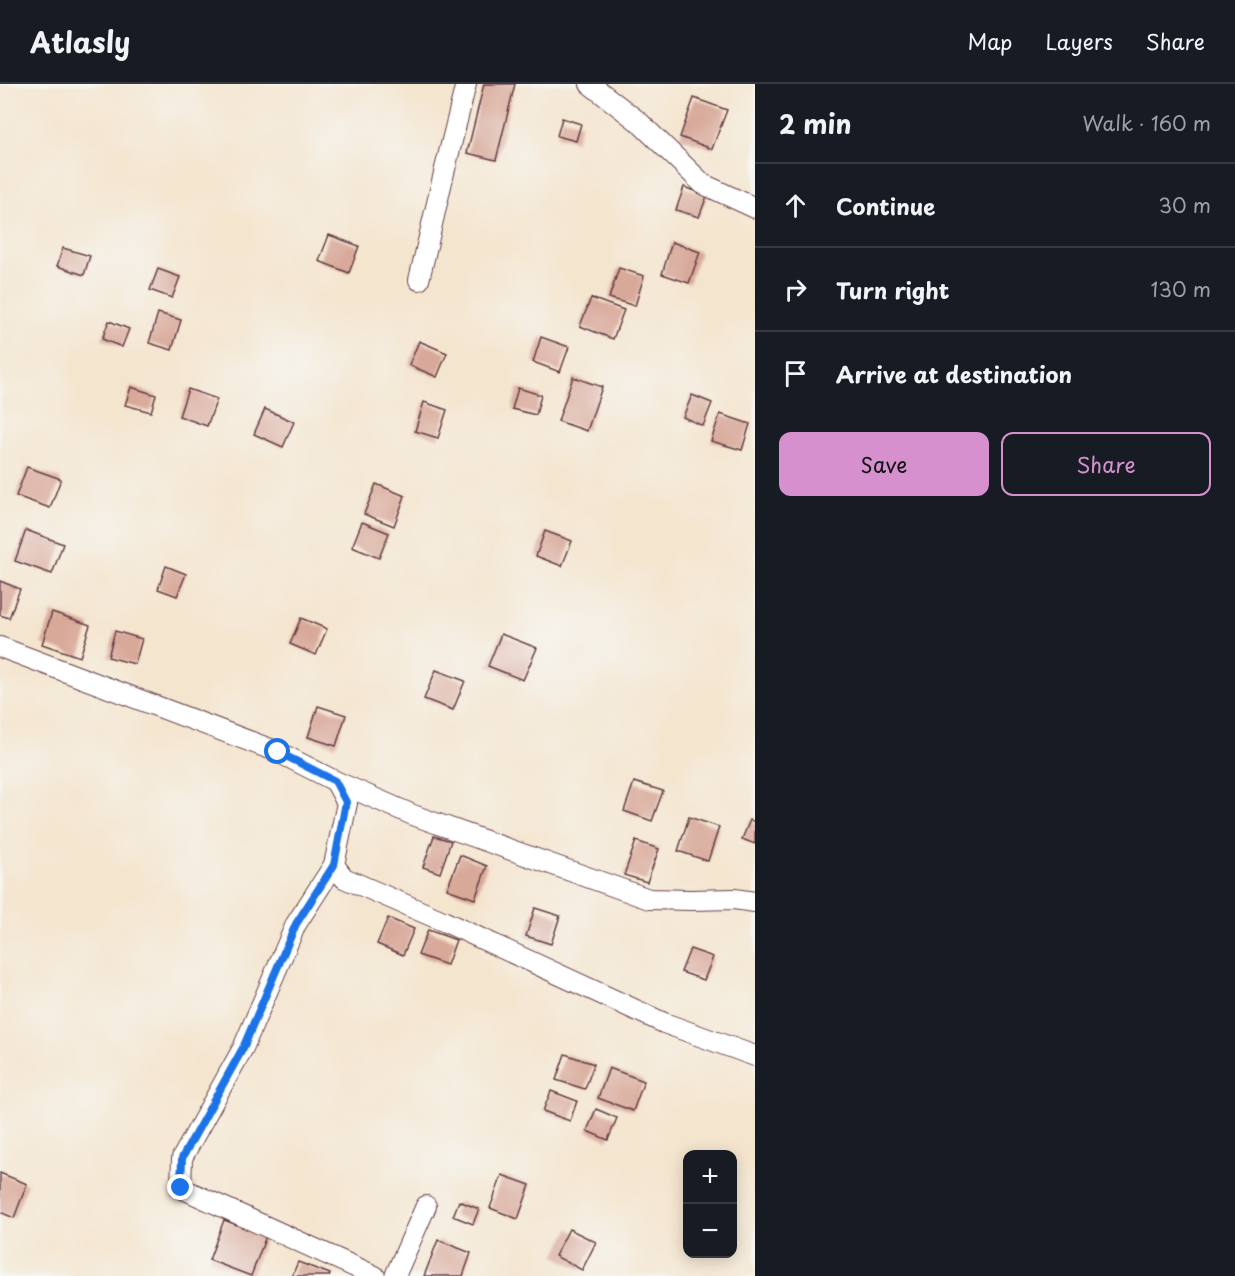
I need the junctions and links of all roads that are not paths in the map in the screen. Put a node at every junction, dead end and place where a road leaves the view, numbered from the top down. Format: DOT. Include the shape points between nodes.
graph roads {
  1 [pos="466,84"];
  2 [pos="590,84"];
  3 [pos="755,208"];
  4 [pos="419,280"];
  5 [pos="0,647"];
  6 [pos="335,781"];
  7 [pos="334,865"];
  8 [pos="755,902"];
  9 [pos="755,1056"];
  10 [pos="426,1206"];
  11 [pos="375,1276"];
  12 [pos="395,1276"];
  1 -- 4 [label="street"];
  2 -- 3 [label="street" via="639,122 703,184"];
  5 -- 6 [label="street" via="278,752"];
  6 -- 7 [label="street" via="346,802"];
  6 -- 8 [label="street" via="413,815 649,899"];
  7 -- 9 [label="street" via="344,878 664,1023"];
  7 -- 11 [label="street" via="296,924 243,1048 182,1158 181,1188"];
  10 -- 12 [label="street"];
}
